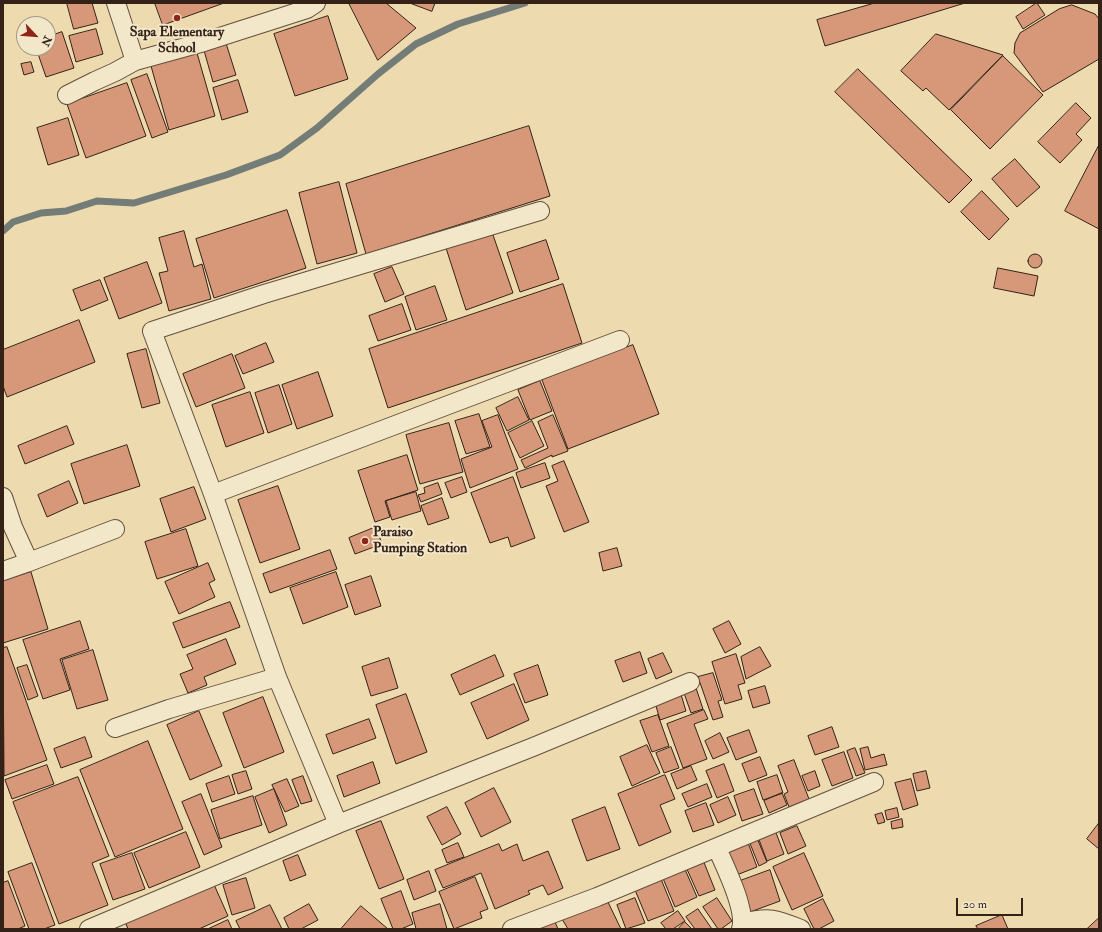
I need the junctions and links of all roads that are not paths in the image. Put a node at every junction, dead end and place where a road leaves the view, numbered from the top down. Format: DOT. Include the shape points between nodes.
graph roads {
  1 [pos="116,3"];
  2 [pos="316,3"];
  3 [pos="135,60"];
  4 [pos="68,95"];
  5 [pos="540,211"];
  6 [pos="620,340"];
  7 [pos="213,494"];
  8 [pos="3,497"];
  9 [pos="115,529"];
  10 [pos="29,562"];
  11 [pos="3,571"];
  12 [pos="277,676"];
  13 [pos="690,682"];
  14 [pos="115,728"];
  15 [pos="874,782"];
  16 [pos="338,824"];
  17 [pos="718,848"];
  18 [pos="742,926"];
  19 [pos="89,929"];
  20 [pos="512,929"];
  21 [pos="800,929"];
  1 -- 3 [label="street"];
  2 -- 3 [label="street" via="307,9 204,42"];
  3 -- 4 [label="street"];
  5 -- 7 [label="street" via="264,294 152,331"];
  6 -- 7 [label="street"];
  7 -- 12 [label="street"];
  8 -- 10 [label="street"];
  9 -- 10 [label="street"];
  10 -- 11 [label="street"];
  12 -- 14 [label="street"];
  12 -- 16 [label="street"];
  13 -- 16 [label="street"];
  15 -- 17 [label="street"];
  16 -- 19 [label="street"];
  17 -- 18 [label="street" via="739,903"];
  17 -- 20 [label="street"];
  18 -- 21 [label="street" via="761,918 778,920"];
}
